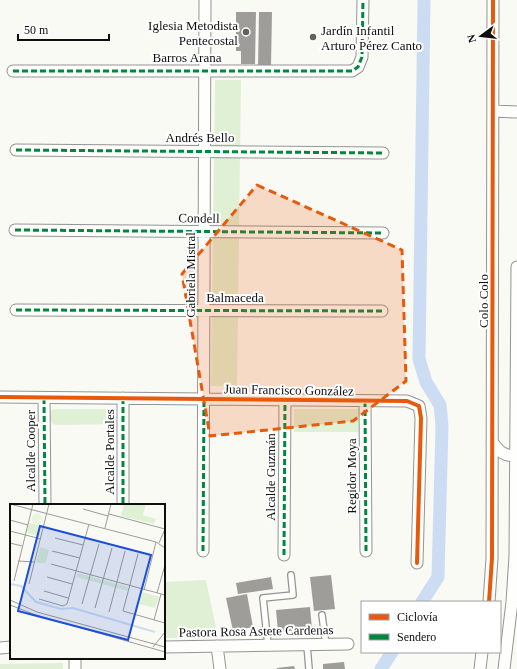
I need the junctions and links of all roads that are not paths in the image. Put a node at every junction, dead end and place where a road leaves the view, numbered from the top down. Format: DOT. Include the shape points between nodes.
graph roads {
  1 [pos="205,0"];
  2 [pos="362,0"];
  3 [pos="493,0"];
  4 [pos="13,71"];
  5 [pos="205,71"];
  6 [pos="493,111"];
  7 [pos="517,112"];
  8 [pos="16,150"];
  9 [pos="205,151"];
  10 [pos="383,152"];
  11 [pos="15,230"];
  12 [pos="204,232"];
  13 [pos="383,233"];
  14 [pos="517,267"];
  15 [pos="16,310"];
  16 [pos="204,310"];
  17 [pos="382,311"];
  18 [pos="0,398"];
  19 [pos="44,398"];
  20 [pos="123,398"];
  21 [pos="204,398"];
  22 [pos="285,400"];
  23 [pos="365,401"];
  24 [pos="492,442"];
  25 [pos="516,456"];
  26 [pos="45,504"];
  27 [pos="123,504"];
  28 [pos="203,551"];
  29 [pos="366,552"];
  30 [pos="284,555"];
  31 [pos="417,563"];
  32 [pos="291,575"];
  33 [pos="489,601"];
  34 [pos="322,615"];
  35 [pos="348,644"];
  36 [pos="307,645"];
  37 [pos="326,645"];
  38 [pos="165,646"];
  39 [pos="217,646"];
  40 [pos="268,646"];
  41 [pos="482,653"];
  42 [pos="220,669"];
  43 [pos="308,669"];
  44 [pos="480,669"];
  45 [pos="504,669"];
  1 -- 5 [label="street, Gabriela Mistral"];
  2 -- 5 [label="street, Barros Arana" via="362,57 356,69 348,72"];
  3 -- 6 [label="street, Colo Colo"];
  4 -- 5 [label="street, Barros Arana"];
  5 -- 9 [label="street, Gabriela Mistral"];
  6 -- 7 [label="street"];
  6 -- 24 [label="street, Colo Colo"];
  8 -- 9 [label="street, Andrés Bello"];
  9 -- 10 [label="street, Andrés Bello"];
  9 -- 12 [label="street, Gabriela Mistral"];
  11 -- 12 [label="street, Condell"];
  12 -- 13 [label="street, Condell"];
  12 -- 16 [label="street, Gabriela Mistral"];
  14 -- 25 [label="street"];
  15 -- 16 [label="street, Balmaceda"];
  16 -- 17 [label="street, Balmaceda"];
  16 -- 21 [label="street, Gabriela Mistral"];
  18 -- 19 [label="street, Juan Francisco González"];
  19 -- 20 [label="street, Juan Francisco González"];
  19 -- 26 [label="street, Alcalde Cooper"];
  20 -- 21 [label="street, Juan Francisco González"];
  20 -- 27 [label="street, Alcalde Portales"];
  21 -- 22 [label="street, Juan Francisco González"];
  21 -- 28 [label="street, Gabriela Mistral"];
  22 -- 23 [label="street, Juan Francisco González"];
  22 -- 30 [label="street, Alcalde Guzmán"];
  23 -- 29 [label="street, Regidor Moya"];
  23 -- 31 [label="street, Juan Francisco González" via="407,401 419,406 422,418"];
  24 -- 25 [label="street" via="502,454"];
  24 -- 33 [label="street, Colo Colo" via="492,558"];
  25 -- 45 [label="street" via="513,587"];
  32 -- 40 [label="lane" via="293,595 263,598"];
  34 -- 37 [label="lane"];
  35 -- 37 [label="street, Pastora Rosa Astete Cardenas"];
  36 -- 37 [label="street, Pastora Rosa Astete Cardenas"];
  36 -- 40 [label="street, Pastora Rosa Astete Cardenas"];
  36 -- 43 [label="lane"];
  38 -- 39 [label="street, Pastora Rosa Astete Cardenas"];
  39 -- 40 [label="street, Pastora Rosa Astete Cardenas"];
  39 -- 42 [label="street"];
  41 -- 44 [label="street"];
}
